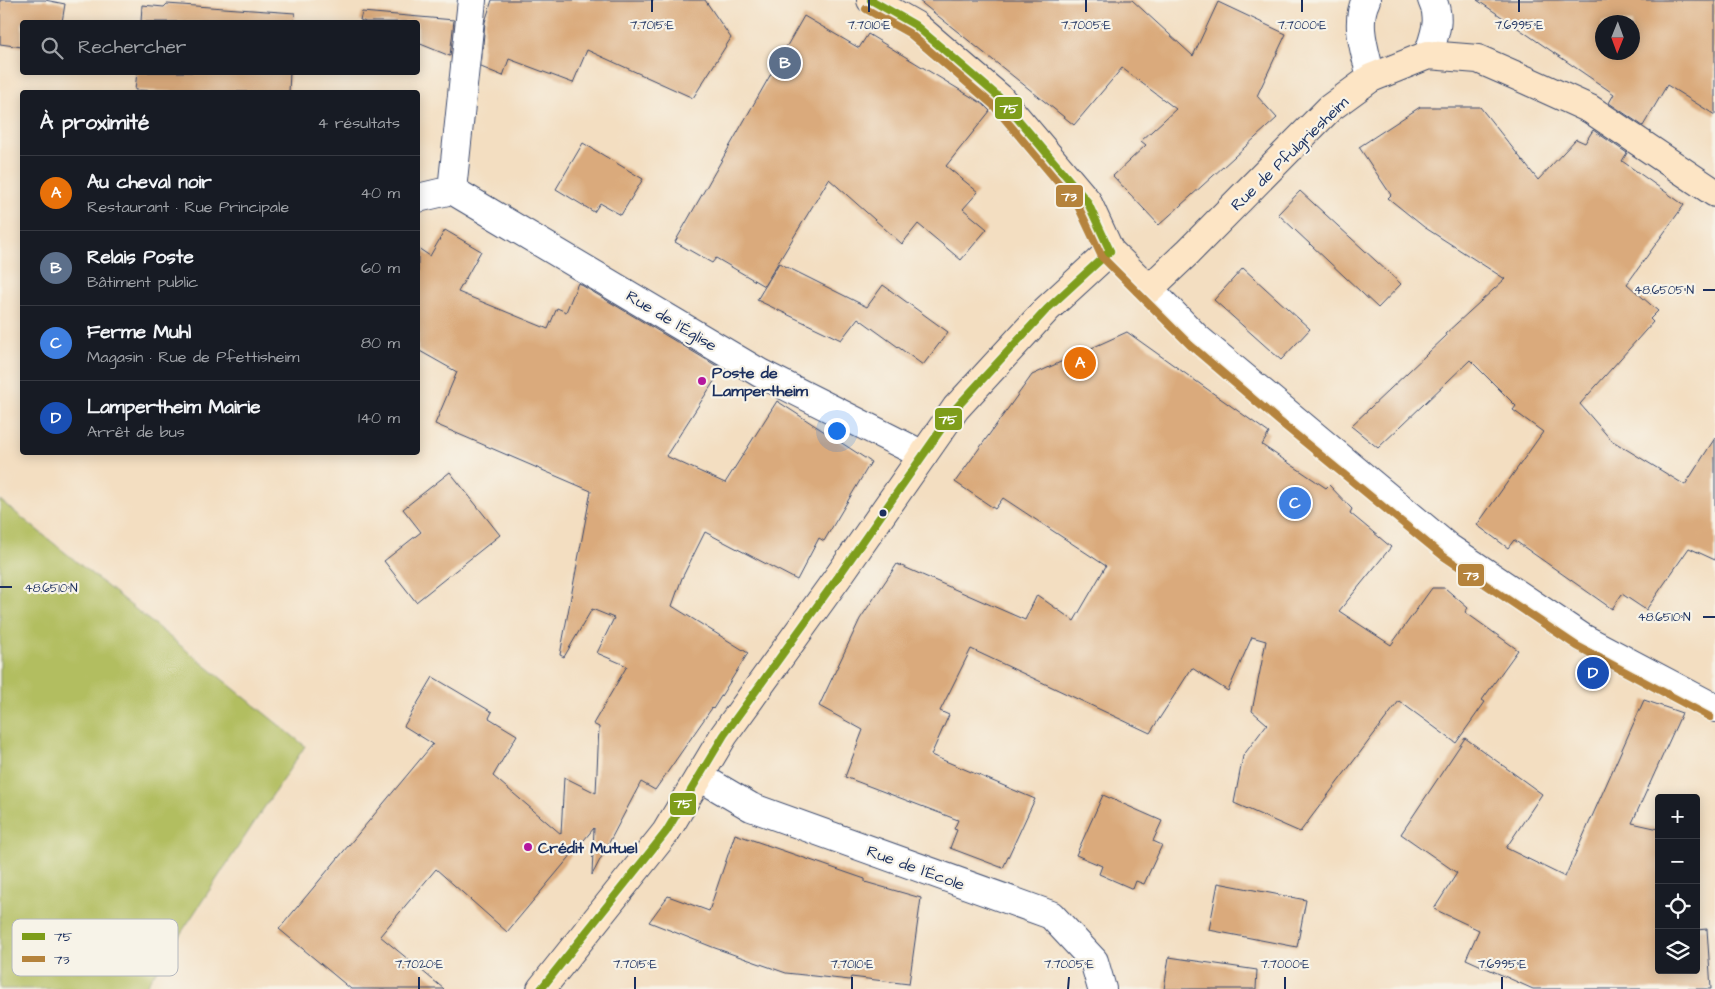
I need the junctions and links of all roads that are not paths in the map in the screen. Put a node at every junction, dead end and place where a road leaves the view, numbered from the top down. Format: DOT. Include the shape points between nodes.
graph roads {
  1 [pos="472,0"];
  2 [pos="871,0"];
  3 [pos="1366,0"];
  4 [pos="1432,0"];
  5 [pos="1428,55"];
  6 [pos="1371,78"];
  7 [pos="452,190"];
  8 [pos="1715,193"];
  9 [pos="420,198"];
  10 [pos="1110,252"];
  11 [pos="1149,289"];
  12 [pos="923,455"];
  13 [pos="1715,708"];
  14 [pos="700,777"];
  15 [pos="541,989"];
  16 [pos="1102,989"];
  1 -- 7 [label="street"];
  2 -- 10 [label="main road" via="915,25 1000,98 1088,201"];
  3 -- 6 [label="street" via="1361,10 1360,26"];
  4 -- 5 [label="street" via="1438,23"];
  5 -- 6 [label="main road, Rue de Pfulgriesheim"];
  5 -- 8 [label="main road, Rue de Pfulgriesheim" via="1478,59 1590,109"];
  6 -- 11 [label="main road, Rue de Pfulgriesheim" via="1330,108"];
  7 -- 9 [label="street"];
  7 -- 12 [label="street, Rue de l'Église" via="760,373"];
  10 -- 11 [label="main road"];
  10 -- 12 [label="main road" via="1046,309 956,408"];
  11 -- 13 [label="street" via="1197,338 1449,548 1583,638"];
  12 -- 14 [label="main road" via="724,735"];
  14 -- 15 [label="main road" via="666,832"];
  14 -- 16 [label="street, Rue de l'École" via="751,807 1051,916 1094,961"];
}
